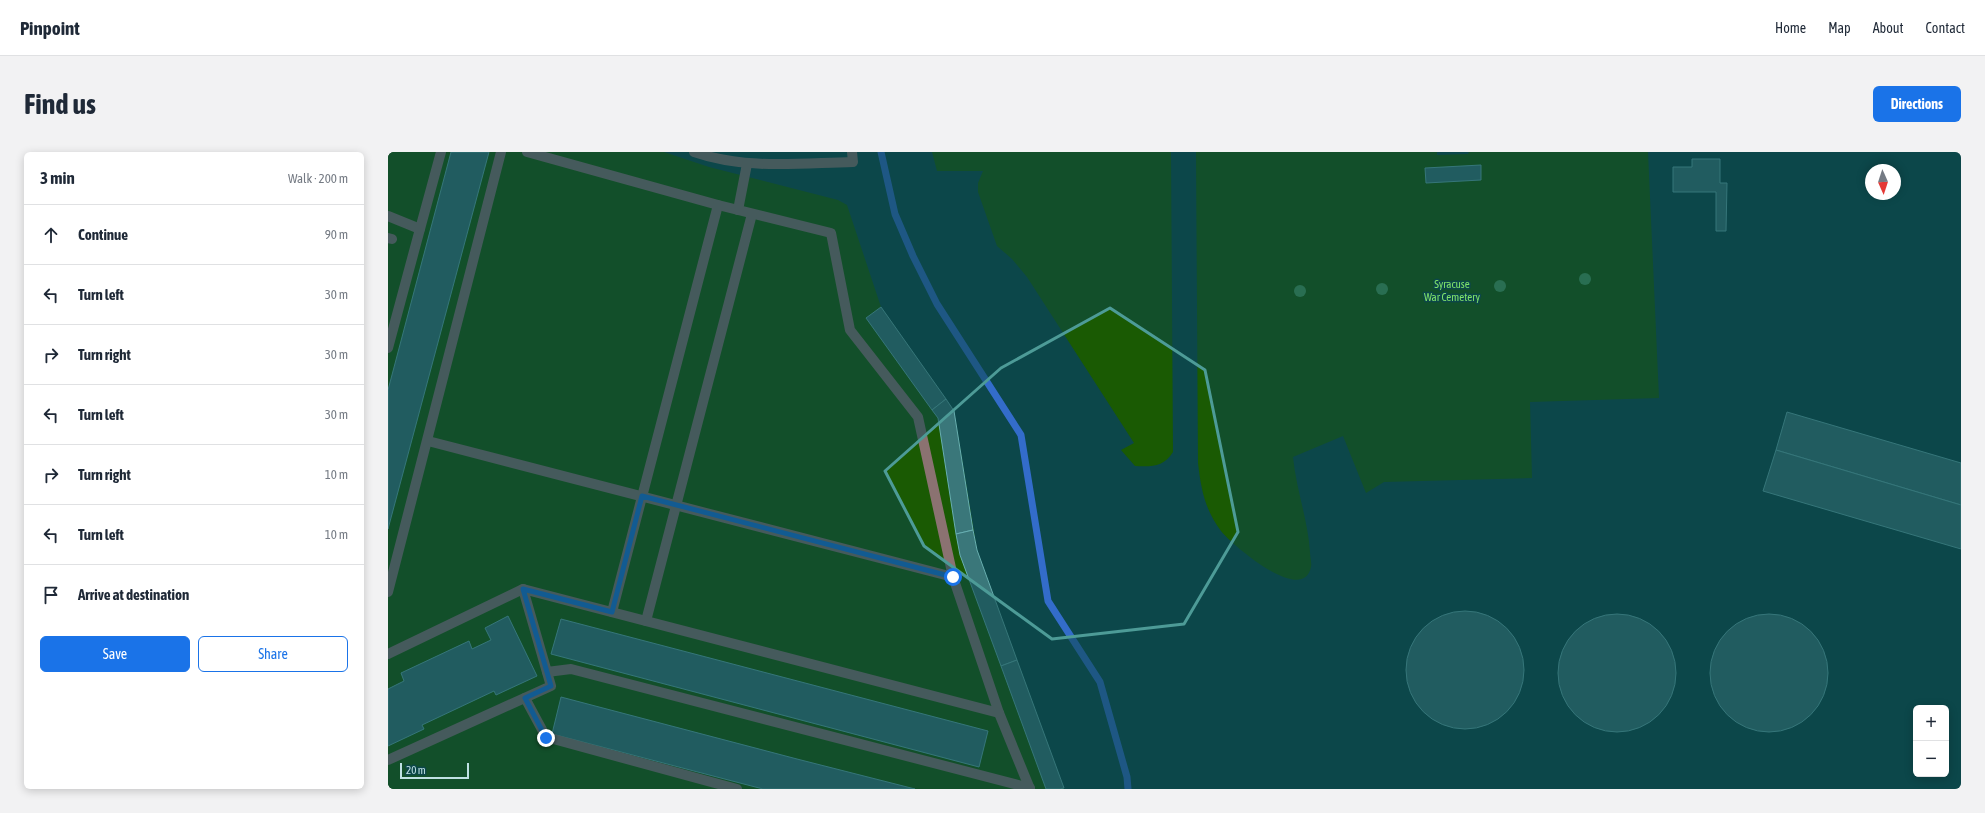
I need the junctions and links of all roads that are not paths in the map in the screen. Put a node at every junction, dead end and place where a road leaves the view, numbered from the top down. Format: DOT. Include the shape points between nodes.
graph roads {
  1 [pos="441,152"];
  2 [pos="501,152"];
  3 [pos="527,152"];
  4 [pos="694,152"];
  5 [pos="852,152"];
  6 [pos="747,164"];
  7 [pos="718,205"];
  8 [pos="738,210"];
  9 [pos="752,214"];
  10 [pos="388,216"];
  11 [pos="420,229"];
  12 [pos="388,348"];
  13 [pos="428,441"];
  14 [pos="642,496"];
  15 [pos="676,505"];
  16 [pos="953,577"];
  17 [pos="523,589"];
  18 [pos="388,592"];
  19 [pos="612,612"];
  20 [pos="646,621"];
  21 [pos="388,654"];
  22 [pos="547,672"];
  23 [pos="525,698"];
  24 [pos="999,713"];
  25 [pos="388,760"];
  26 [pos="1030,788"];
  27 [pos="737,789"];
  1 -- 11 [label="lane"];
  2 -- 13 [label="lane"];
  3 -- 7 [label="lane"];
  4 -- 6 [label="lane"];
  5 -- 6 [label="lane" via="853,162"];
  6 -- 8 [label="lane"];
  7 -- 8 [label="lane"];
  7 -- 14 [label="lane"];
  8 -- 9 [label="lane"];
  9 -- 15 [label="lane"];
  9 -- 16 [label="lane" via="831,233 850,330 918,417"];
  10 -- 11 [label="lane"];
  11 -- 12 [label="lane"];
  13 -- 14 [label="lane"];
  13 -- 18 [label="lane"];
  14 -- 15 [label="lane"];
  14 -- 19 [label="lane"];
  15 -- 16 [label="lane"];
  15 -- 20 [label="lane"];
  16 -- 24 [label="lane"];
  17 -- 19 [label="lane"];
  17 -- 21 [label="lane"];
  17 -- 22 [label="lane"];
  19 -- 20 [label="lane"];
  20 -- 24 [label="lane"];
  22 -- 23 [label="lane" via="551,686"];
  22 -- 26 [label="lane" via="571,669"];
  23 -- 25 [label="lane"];
  23 -- 27 [label="lane" via="546,738"];
  24 -- 26 [label="lane"];
}
